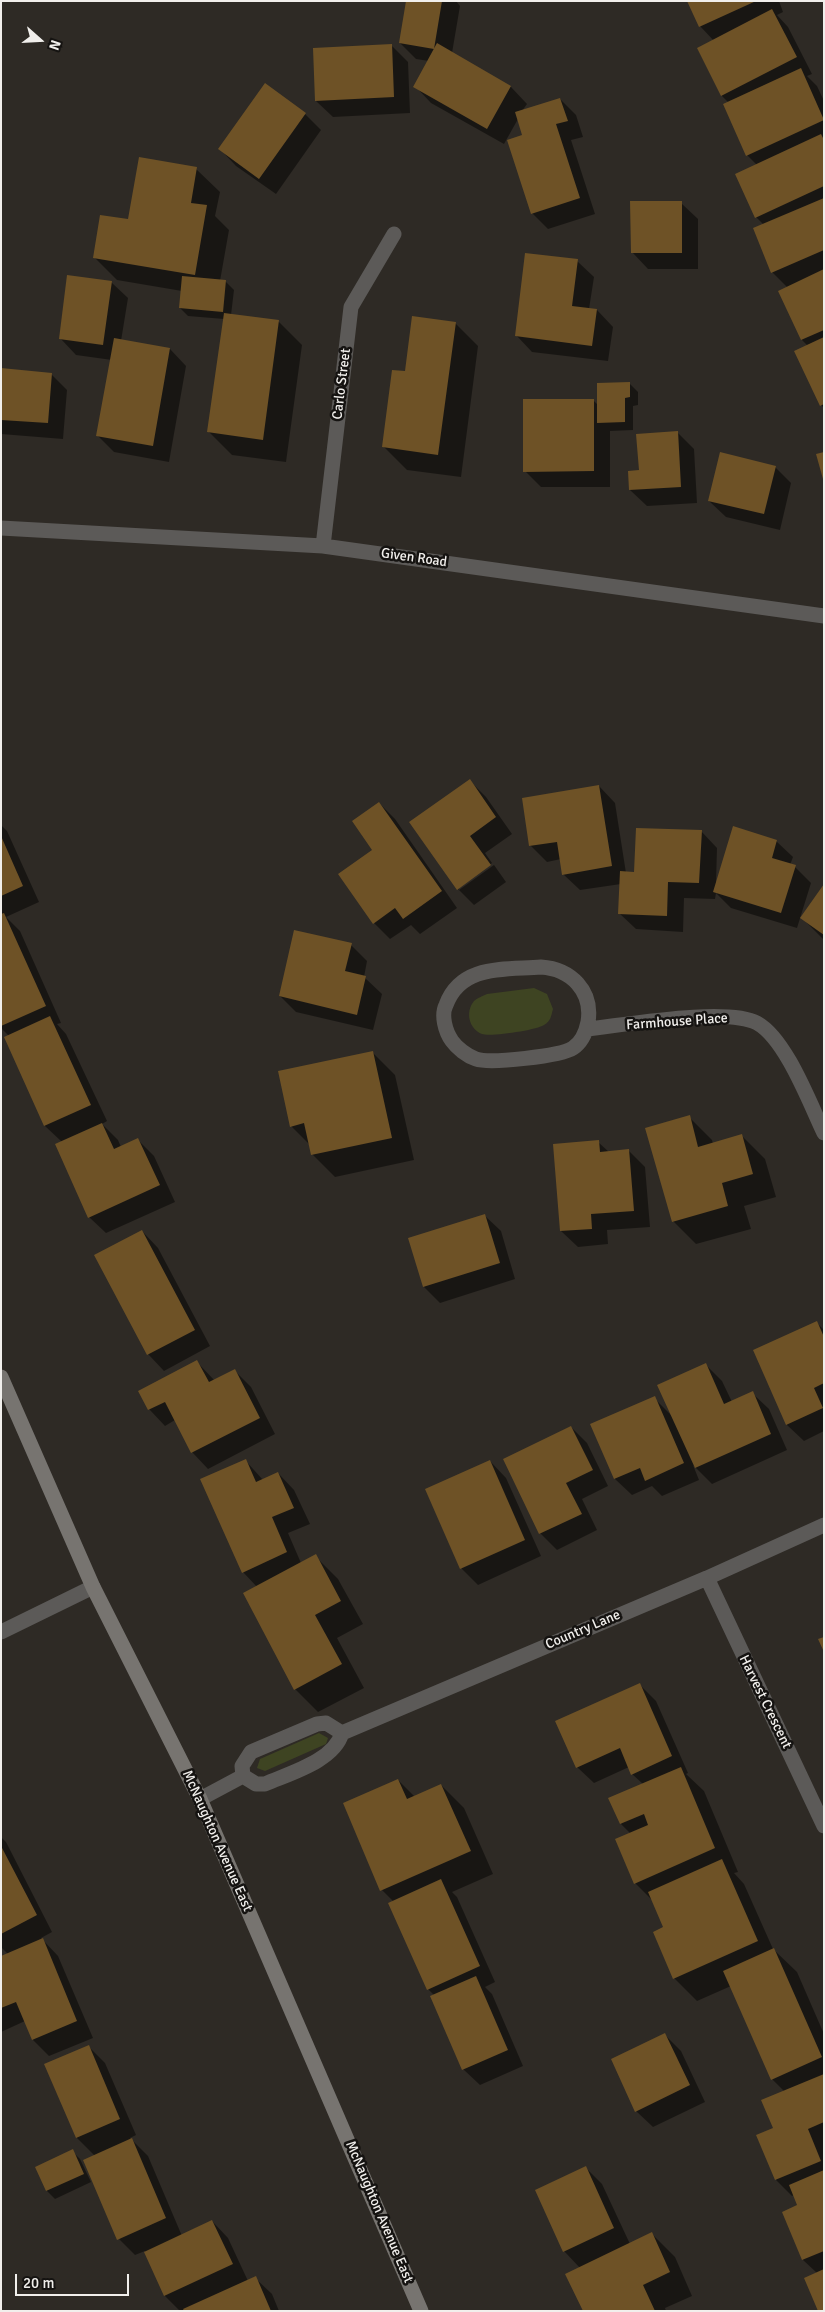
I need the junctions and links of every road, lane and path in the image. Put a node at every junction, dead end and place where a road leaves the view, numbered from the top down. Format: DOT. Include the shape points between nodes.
graph roads {
  1 [pos="394,234"];
  2 [pos="1,528"];
  3 [pos="323,546"];
  4 [pos="824,616"];
  5 [pos="587,1029"];
  6 [pos="824,1133"];
  7 [pos="1,1377"];
  8 [pos="824,1525"];
  9 [pos="707,1578"];
  10 [pos="93,1587"];
  11 [pos="1,1632"];
  12 [pos="342,1733"];
  13 [pos="243,1776"];
  14 [pos="200,1799"];
  15 [pos="824,1826"];
  16 [pos="422,2311"];
  1 -- 3 [label="street, Carlo Street" via="351,307"];
  2 -- 3 [label="street, Given Road"];
  3 -- 4 [label="street, Given Road"];
  5 -- 5 [label="street" via="572,1049 489,1062 475,1059 452,1041 443,1011 449,996 468,976 553,968 567,974 584,992 588,1002"];
  5 -- 6 [label="street, Farmhouse Place" via="711,1016 736,1017 758,1024 792,1063"];
  7 -- 10 [label="main road, McNaughton Avenue East"];
  8 -- 9 [label="street, Country Lane"];
  9 -- 12 [label="street, Country Lane"];
  9 -- 15 [label="street, Harvest Crescent"];
  10 -- 11 [label="street"];
  10 -- 14 [label="main road, McNaughton Avenue East"];
  12 -- 13 [label="street" via="339,1743 325,1756 265,1784 256,1784"];
  12 -- 13 [label="street" via="326,1723 317,1724 251,1752 242,1766"];
  13 -- 14 [label="street"];
  14 -- 16 [label="main road, McNaughton Avenue East"];
}
